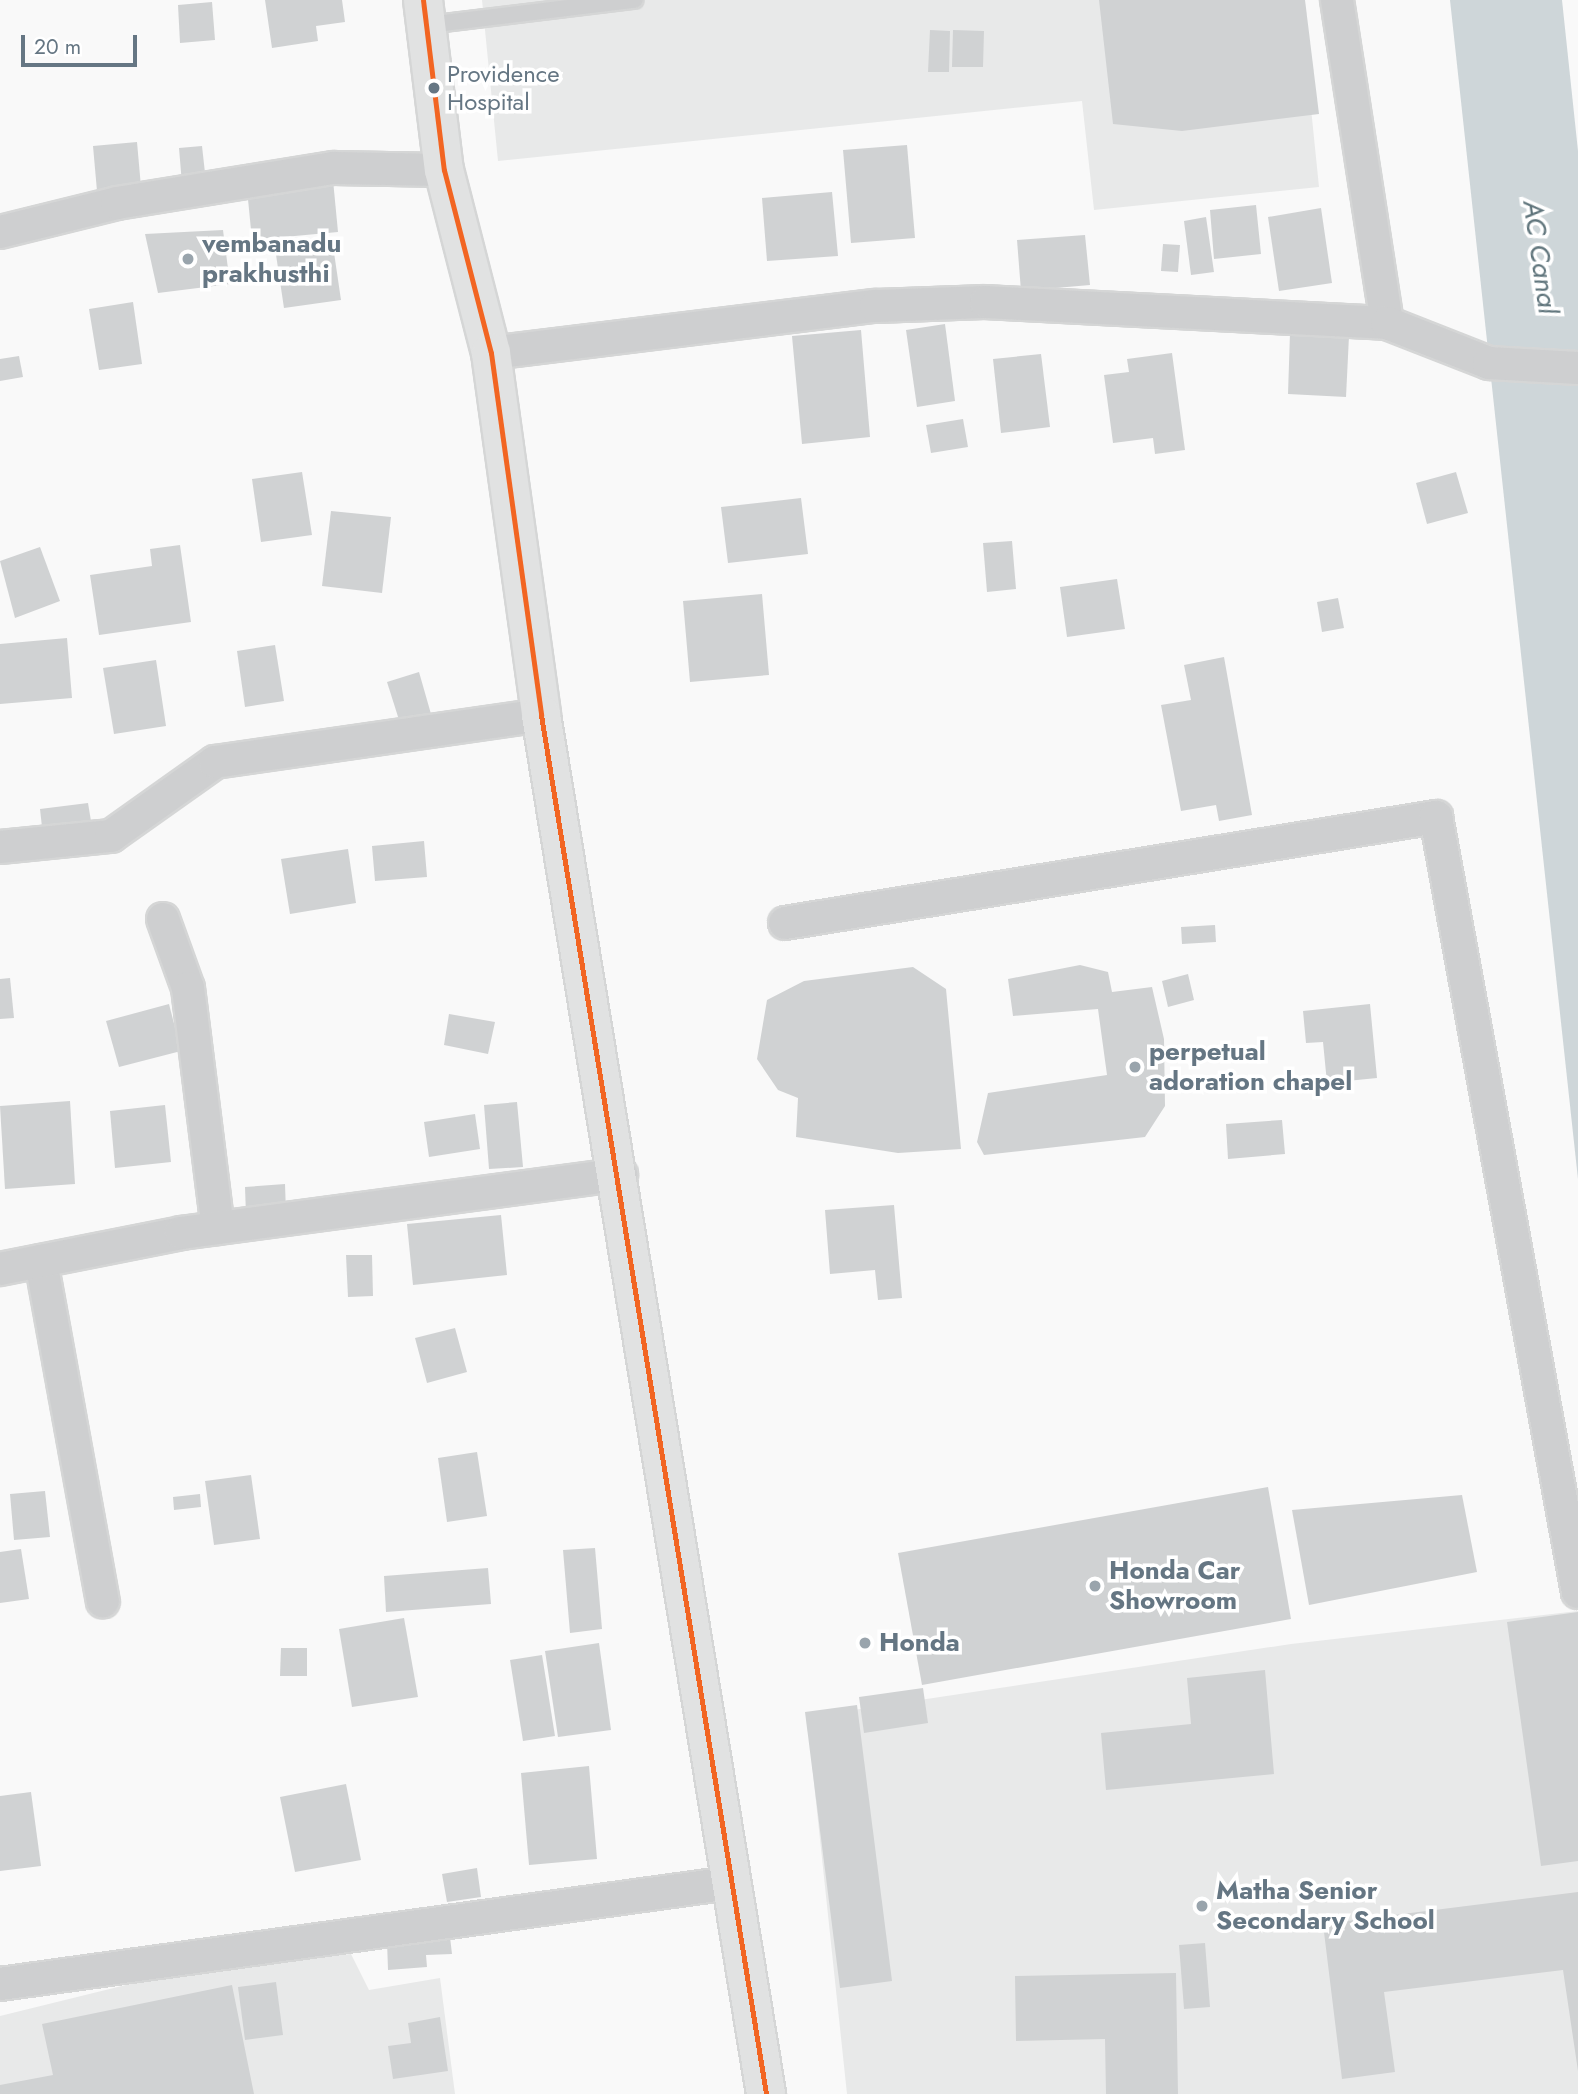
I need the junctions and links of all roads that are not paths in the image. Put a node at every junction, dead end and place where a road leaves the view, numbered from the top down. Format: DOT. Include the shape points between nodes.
graph roads {
  1 [pos="635,0"];
  2 [pos="1337,0"];
  3 [pos="425,13"];
  4 [pos="444,170"];
  5 [pos="0,232"];
  6 [pos="1387,323"];
  7 [pos="491,353"];
  8 [pos="1578,368"];
  9 [pos="541,715"];
  10 [pos="0,847"];
  11 [pos="163,919"];
  12 [pos="785,923"];
  13 [pos="621,1174"];
  14 [pos="218,1228"];
  15 [pos="41,1261"];
  16 [pos="0,1269"];
  17 [pos="1578,1592"];
  18 [pos="103,1601"];
  19 [pos="730,1883"];
  20 [pos="0,1984"];
  21 [pos="766,2094"];
  1 -- 3 [label="lane"];
  2 -- 6 [label="street"];
  3 -- 4 [label="highway"];
  4 -- 5 [label="street" via="334,168 117,203"];
  4 -- 7 [label="highway"];
  6 -- 7 [label="street" via="959,303 876,306"];
  6 -- 8 [label="street" via="1489,363"];
  7 -- 9 [label="highway"];
  9 -- 10 [label="street" via="215,762 111,836"];
  9 -- 13 [label="highway"];
  11 -- 14 [label="street" via="188,988"];
  12 -- 17 [label="street" via="1436,817"];
  13 -- 14 [label="street"];
  13 -- 19 [label="highway"];
  14 -- 15 [label="street"];
  15 -- 16 [label="street"];
  15 -- 18 [label="street"];
  19 -- 20 [label="street"];
  19 -- 21 [label="highway"];
}
